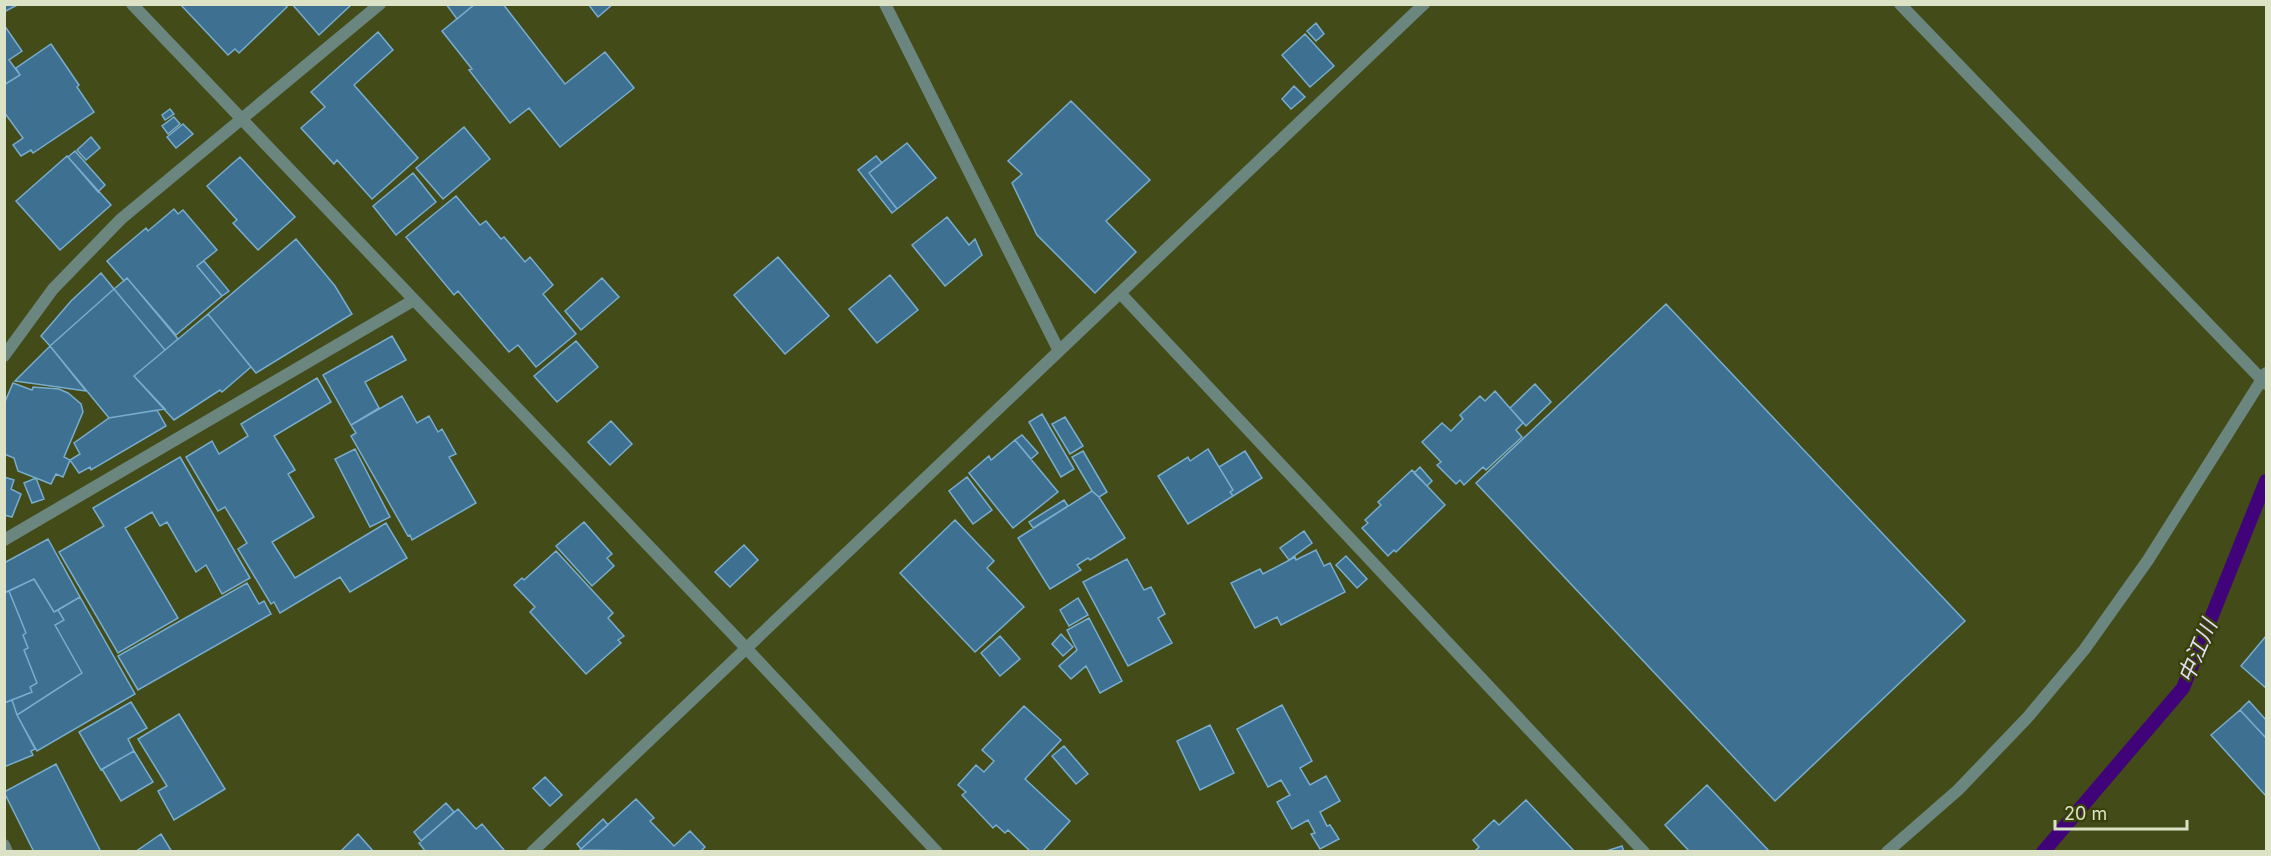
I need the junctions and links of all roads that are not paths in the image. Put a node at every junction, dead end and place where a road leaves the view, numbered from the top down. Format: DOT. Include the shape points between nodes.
graph roads {
  1 [pos="132,4"];
  2 [pos="380,4"];
  3 [pos="885,4"];
  4 [pos="1424,4"];
  5 [pos="1900,4"];
  6 [pos="242,120"];
  7 [pos="1121,294"];
  8 [pos="414,300"];
  9 [pos="1059,351"];
  10 [pos="4,356"];
  11 [pos="2265,379"];
  12 [pos="4,540"];
  13 [pos="747,649"];
  14 [pos="4,845"];
  15 [pos="7,852"];
  16 [pos="532,852"];
  17 [pos="937,852"];
  18 [pos="1644,852"];
  19 [pos="1887,852"];
  1 -- 6 [label="street"];
  2 -- 6 [label="street"];
  3 -- 9 [label="street"];
  4 -- 7 [label="street"];
  5 -- 11 [label="street"];
  6 -- 8 [label="street"];
  6 -- 10 [label="street" via="121,219 53,289"];
  7 -- 9 [label="street"];
  7 -- 18 [label="street"];
  8 -- 12 [label="street"];
  8 -- 13 [label="street"];
  9 -- 13 [label="street"];
  11 -- 19 [label="street" via="2148,560 2084,650 2027,718 1958,790"];
  13 -- 16 [label="street"];
  13 -- 17 [label="street"];
  14 -- 15 [label="street"];
}
